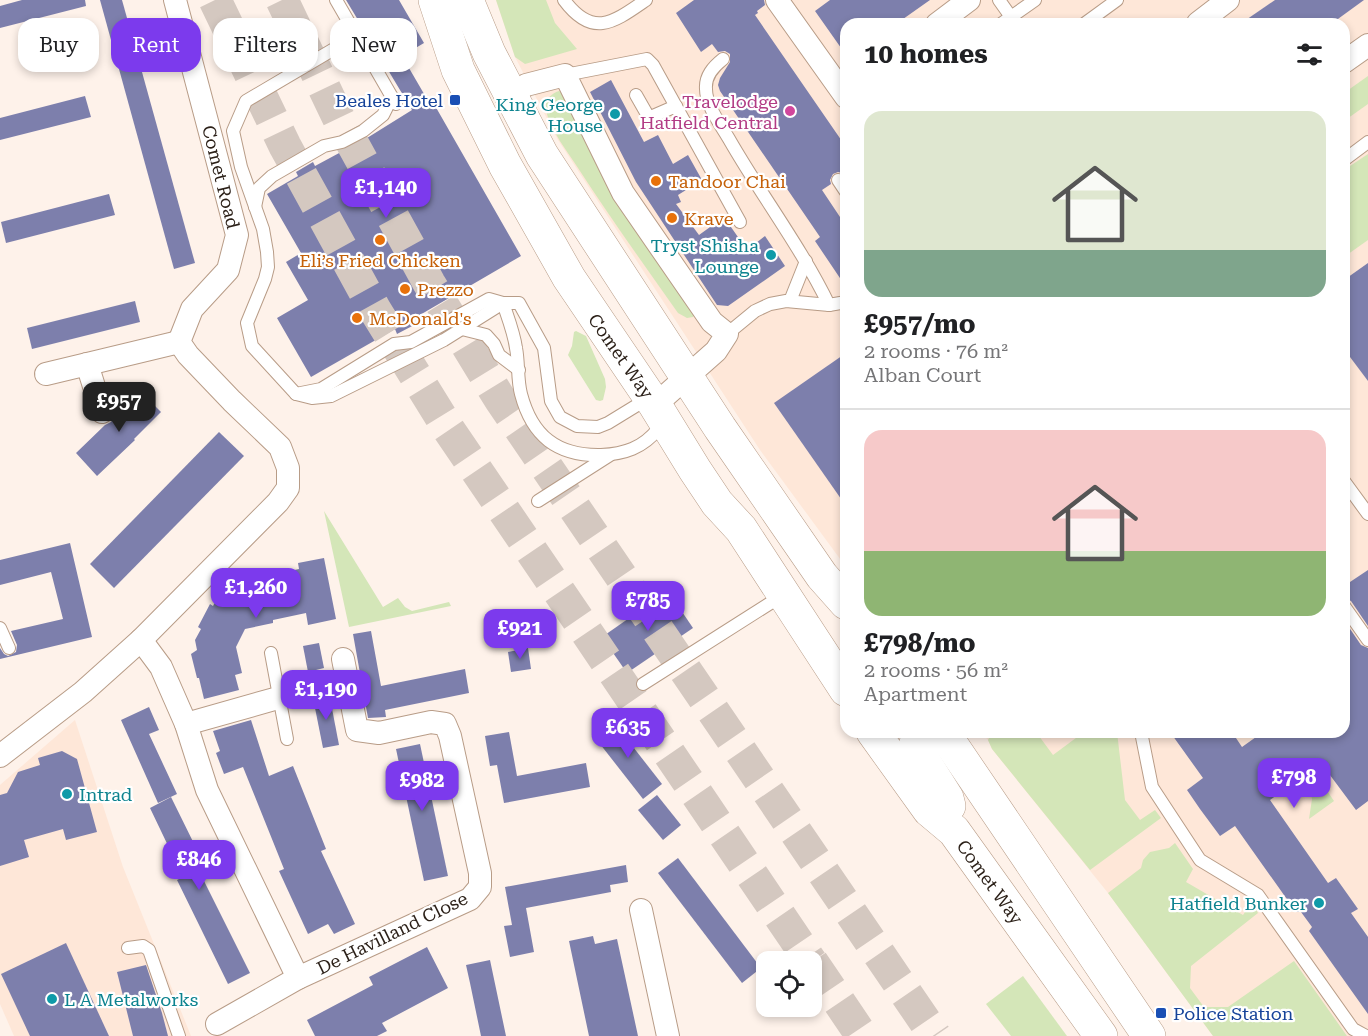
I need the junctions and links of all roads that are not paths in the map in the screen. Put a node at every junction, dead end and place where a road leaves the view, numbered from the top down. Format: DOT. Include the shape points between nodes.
graph roads {
  1 [pos="175,0"];
  2 [pos="336,0"];
  3 [pos="435,0"];
  4 [pos="467,0"];
  5 [pos="564,0"];
  6 [pos="646,0"];
  7 [pos="777,0"];
  8 [pos="969,0"];
  9 [pos="999,0"];
  10 [pos="1035,0"];
  11 [pos="1117,0"];
  12 [pos="1228,0"];
  13 [pos="346,18"];
  14 [pos="945,18"];
  15 [pos="1007,18"];
  16 [pos="1014,18"];
  17 [pos="1092,18"];
  18 [pos="1205,18"];
  19 [pos="1368,45"];
  20 [pos="330,51"];
  21 [pos="1350,58"];
  22 [pos="723,59"];
  23 [pos="377,72"];
  24 [pos="565,75"];
  25 [pos="840,87"];
  26 [pos="636,95"];
  27 [pos="511,96"];
  28 [pos="675,106"];
  29 [pos="1368,142"];
  30 [pos="1350,156"];
  31 [pos="838,180"];
  32 [pos="840,183"];
  33 [pos="255,208"];
  34 [pos="740,222"];
  35 [pos="806,261"];
  36 [pos="790,301"];
  37 [pos="503,303"];
  38 [pos="840,303"];
  39 [pos="829,305"];
  40 [pos="462,329"];
  41 [pos="727,334"];
  42 [pos="179,342"];
  43 [pos="87,364"];
  44 [pos="519,370"];
  45 [pos="46,374"];
  46 [pos="687,377"];
  47 [pos="296,394"];
  48 [pos="656,405"];
  49 [pos="102,412"];
  50 [pos="611,454"];
  51 [pos="1350,489"];
  52 [pos="538,501"];
  53 [pos="1368,514"];
  54 [pos="741,529"];
  55 [pos="784,594"];
  56 [pos="840,596"];
  57 [pos="1350,614"];
  58 [pos="0,628"];
  59 [pos="141,640"];
  60 [pos="1368,640"];
  61 [pos="9,648"];
  62 [pos="271,652"];
  63 [pos="343,659"];
  64 [pos="840,681"];
  65 [pos="643,684"];
  66 [pos="278,698"];
  67 [pos="186,724"];
  68 [pos="878,738"];
  69 [pos="954,738"];
  70 [pos="1142,738"];
  71 [pos="287,739"];
  72 [pos="917,739"];
  73 [pos="0,756"];
  74 [pos="954,831"];
  75 [pos="641,910"];
  76 [pos="128,948"];
  77 [pos="298,978"];
  78 [pos="217,1024"];
  79 [pos="179,1036"];
  80 [pos="668,1036"];
  81 [pos="1101,1036"];
  82 [pos="1149,1036"];
  83 [pos="1366,1036"];
  1 -- 42 [label="street, Comet Road" via="237,235 228,270 192,309"];
  2 -- 13 [label="lane"];
  3 -- 48 [label="main road, Comet Way" via="458,70 505,165 569,278"];
  4 -- 27 [label="main road"];
  5 -- 6 [label="lane" via="579,17 604,24"];
  7 -- 25 [label="street"];
  8 -- 14 [label="street"];
  9 -- 15 [label="lane"];
  10 -- 16 [label="lane"];
  11 -- 17 [label="lane"];
  12 -- 18 [label="street"];
  19 -- 21 [label="street"];
  20 -- 33 [label="lane" via="246,101 233,131"];
  22 -- 35 [label="lane" via="713,66 707,78 705,91 714,114"];
  23 -- 33 [label="lane" via="394,101 383,116 363,131 324,146 272,176 259,188"];
  24 -- 27 [label="street" via="526,85"];
  24 -- 28 [label="lane" via="647,59"];
  24 -- 41 [label="street" via="623,193 712,322"];
  26 -- 28 [label="lane" via="648,116"];
  27 -- 46 [label="main road" via="542,155"];
  28 -- 34 [label="lane"];
  29 -- 30 [label="lane"];
  31 -- 32 [label="lane"];
  33 -- 47 [label="lane" via="263,229 268,267 247,322 252,346"];
  35 -- 36 [label="lane"];
  35 -- 39 [label="lane"];
  36 -- 39 [label="lane"];
  36 -- 41 [label="lane" via="755,311"];
  37 -- 40 [label="lane"];
  37 -- 44 [label="lane"];
  37 -- 47 [label="lane" via="489,299 411,342 394,344 321,388"];
  37 -- 48 [label="lane" via="519,303 544,348 551,401 554,410 568,422 598,427 639,404"];
  38 -- 39 [label="lane"];
  40 -- 44 [label="lane" via="486,335 499,355"];
  40 -- 47 [label="lane" via="331,396 312,398"];
  41 -- 46 [label="street" via="716,351"];
  42 -- 43 [label="street"];
  42 -- 59 [label="street" via="280,447 288,468 288,488"];
  43 -- 45 [label="street"];
  43 -- 49 [label="street"];
  44 -- 50 [label="lane" via="520,393 532,424 545,439 573,452"];
  46 -- 48 [label="street"];
  46 -- 54 [label="main road" via="688,414 736,491"];
  46 -- 56 [label="main road" via="822,576"];
  48 -- 50 [label="lane" via="658,429 650,439 640,447"];
  48 -- 54 [label="main road, Comet Way" via="712,495"];
  50 -- 52 [label="lane"];
  51 -- 53 [label="lane"];
  54 -- 55 [label="main road, Comet Way"];
  55 -- 64 [label="main road, Comet Way"];
  55 -- 65 [label="lane"];
  57 -- 60 [label="lane"];
  58 -- 61 [label="lane"];
  59 -- 67 [label="street, De Havilland Close" via="160,667"];
  59 -- 73 [label="street" via="83,692"];
  62 -- 66 [label="lane"];
  63 -- 77 [label="street, De Havilland Close" via="357,730 379,733 431,722 445,724 480,887 470,899"];
  66 -- 67 [label="street"];
  66 -- 71 [label="lane"];
  67 -- 77 [label="street, De Havilland Close" via="207,790"];
  68 -- 74 [label="main road, Comet Way" via="930,810"];
  69 -- 82 [label="main road"];
  70 -- 83 [label="lane" via="1152,788 1200,860 1258,895 1353,1029"];
  72 -- 74 [label="main road" via="947,798"];
  74 -- 81 [label="main road, Comet Way"];
  75 -- 80 [label="street"];
  76 -- 79 [label="lane" via="143,946 149,950"];
  77 -- 78 [label="street, De Havilland Close"];
}
